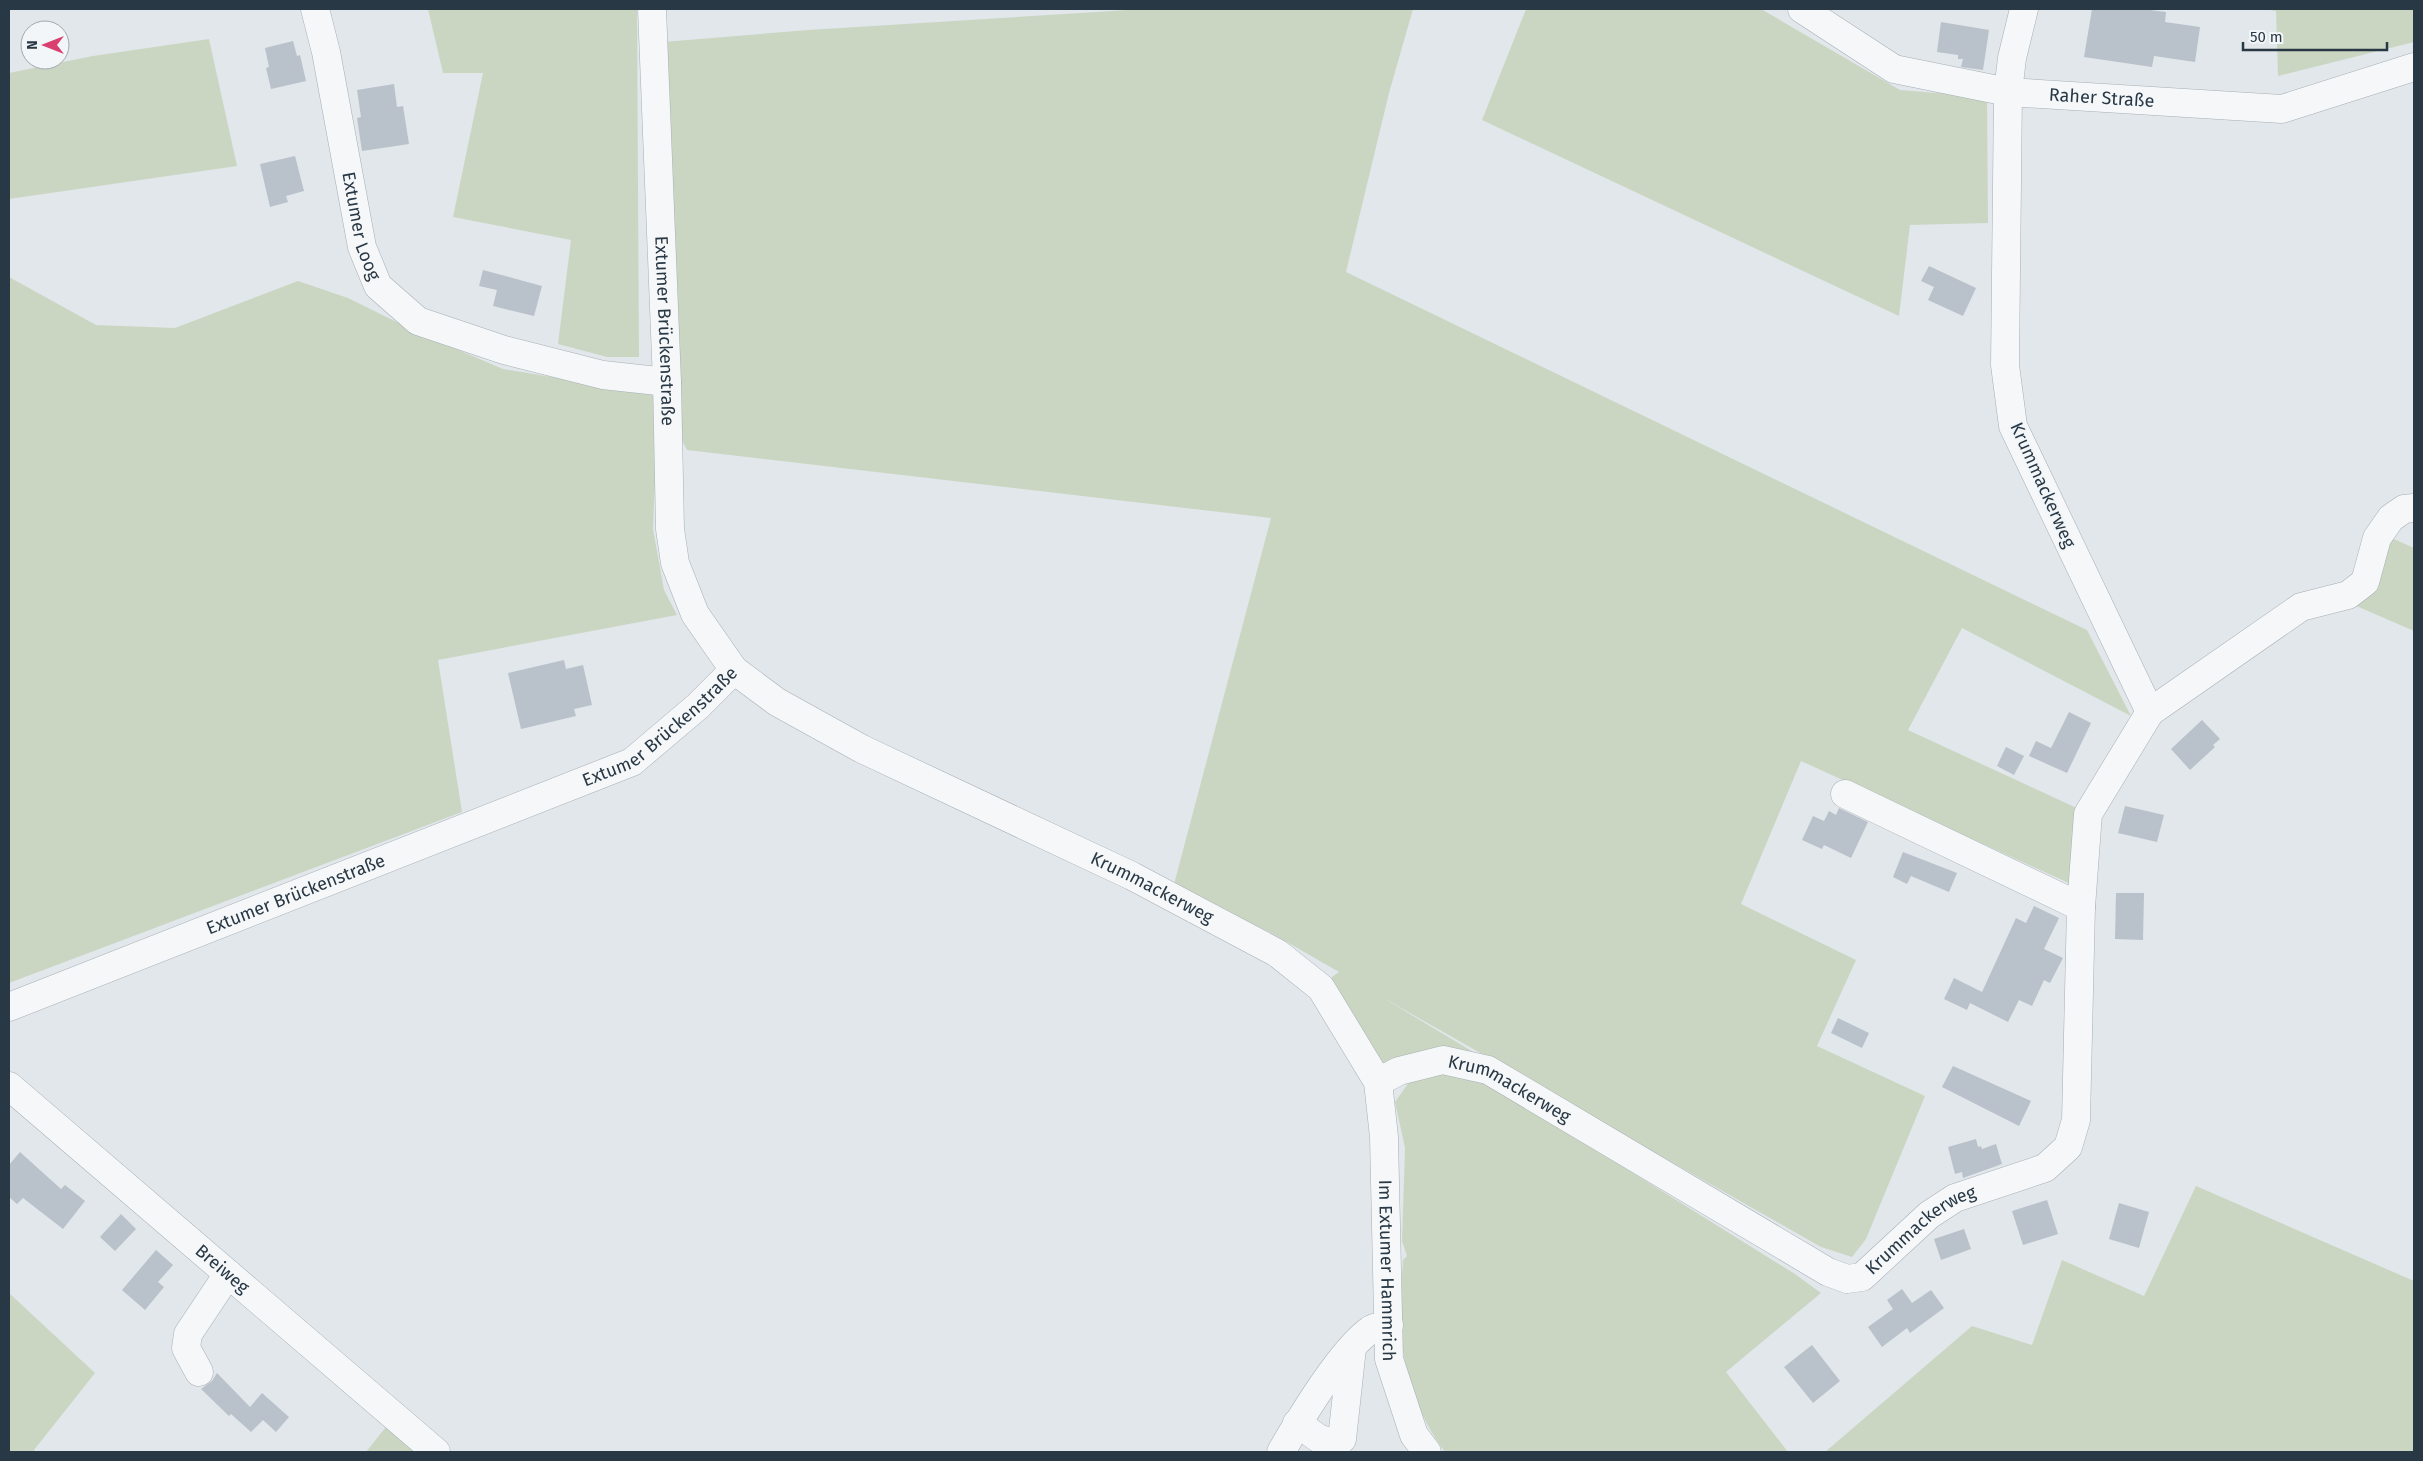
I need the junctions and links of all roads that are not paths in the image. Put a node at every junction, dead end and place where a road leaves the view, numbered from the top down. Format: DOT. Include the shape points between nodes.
graph roads {
  1 [pos="315,9"];
  2 [pos="652,9"];
  3 [pos="1802,9"];
  4 [pos="2024,9"];
  5 [pos="2414,67"];
  6 [pos="2008,92"];
  7 [pos="667,382"];
  8 [pos="2414,508"];
  9 [pos="734,670"];
  10 [pos="2150,712"];
  11 [pos="1845,794"];
  12 [pos="2080,907"];
  13 [pos="9,1007"];
  14 [pos="1378,1082"];
  15 [pos="9,1086"];
  16 [pos="228,1274"];
  17 [pos="1389,1325"];
  18 [pos="1352,1348"];
  19 [pos="198,1372"];
  20 [pos="1298,1423"];
  21 [pos="436,1452"];
  22 [pos="1281,1452"];
  23 [pos="1427,1452"];
  1 -- 7 [label="street, Extumer Loog" via="362,247 378,286 418,320 504,350 603,375"];
  2 -- 7 [label="street, Extumer Brückenstraße"];
  3 -- 6 [label="street, Raher Straße" via="1894,69"];
  4 -- 6 [label="street, Krummackerweg" via="2012,58"];
  5 -- 6 [label="street, Raher Straße" via="2282,109"];
  6 -- 10 [label="street, Krummackerweg" via="2005,365 2013,426"];
  7 -- 9 [label="street, Extumer Brückenstraße" via="670,529 675,562 695,614"];
  8 -- 10 [label="street, Krummackerweg" via="2404,509 2391,518 2378,538 2365,582 2348,594 2301,607"];
  9 -- 13 [label="street, Extumer Brückenstraße" via="698,706 632,762"];
  9 -- 14 [label="street, Krummackerweg" via="777,702 862,750 1132,876 1277,953 1321,988"];
  10 -- 12 [label="street, Krummackerweg" via="2088,814"];
  11 -- 12 [label="street"];
  12 -- 14 [label="street, Krummackerweg" via="2076,1120 2068,1147 2044,1168 1955,1198 1929,1215 1862,1277 1847,1279 1828,1272 1488,1070 1443,1060 1399,1071"];
  14 -- 17 [label="street, Im Extumer Hammrich" via="1384,1137"];
  15 -- 16 [label="street, Breiweg"];
  16 -- 19 [label="street" via="188,1334 186,1348"];
  16 -- 21 [label="street, Breiweg"];
  17 -- 18 [label="street" via="1371,1328"];
  17 -- 23 [label="street, Im Extumer Hammrich" via="1389,1359 1414,1435"];
  18 -- 20 [label="street"];
  18 -- 20 [label="street" via="1342,1439 1335,1444 1318,1438"];
  20 -- 22 [label="street"];
}
